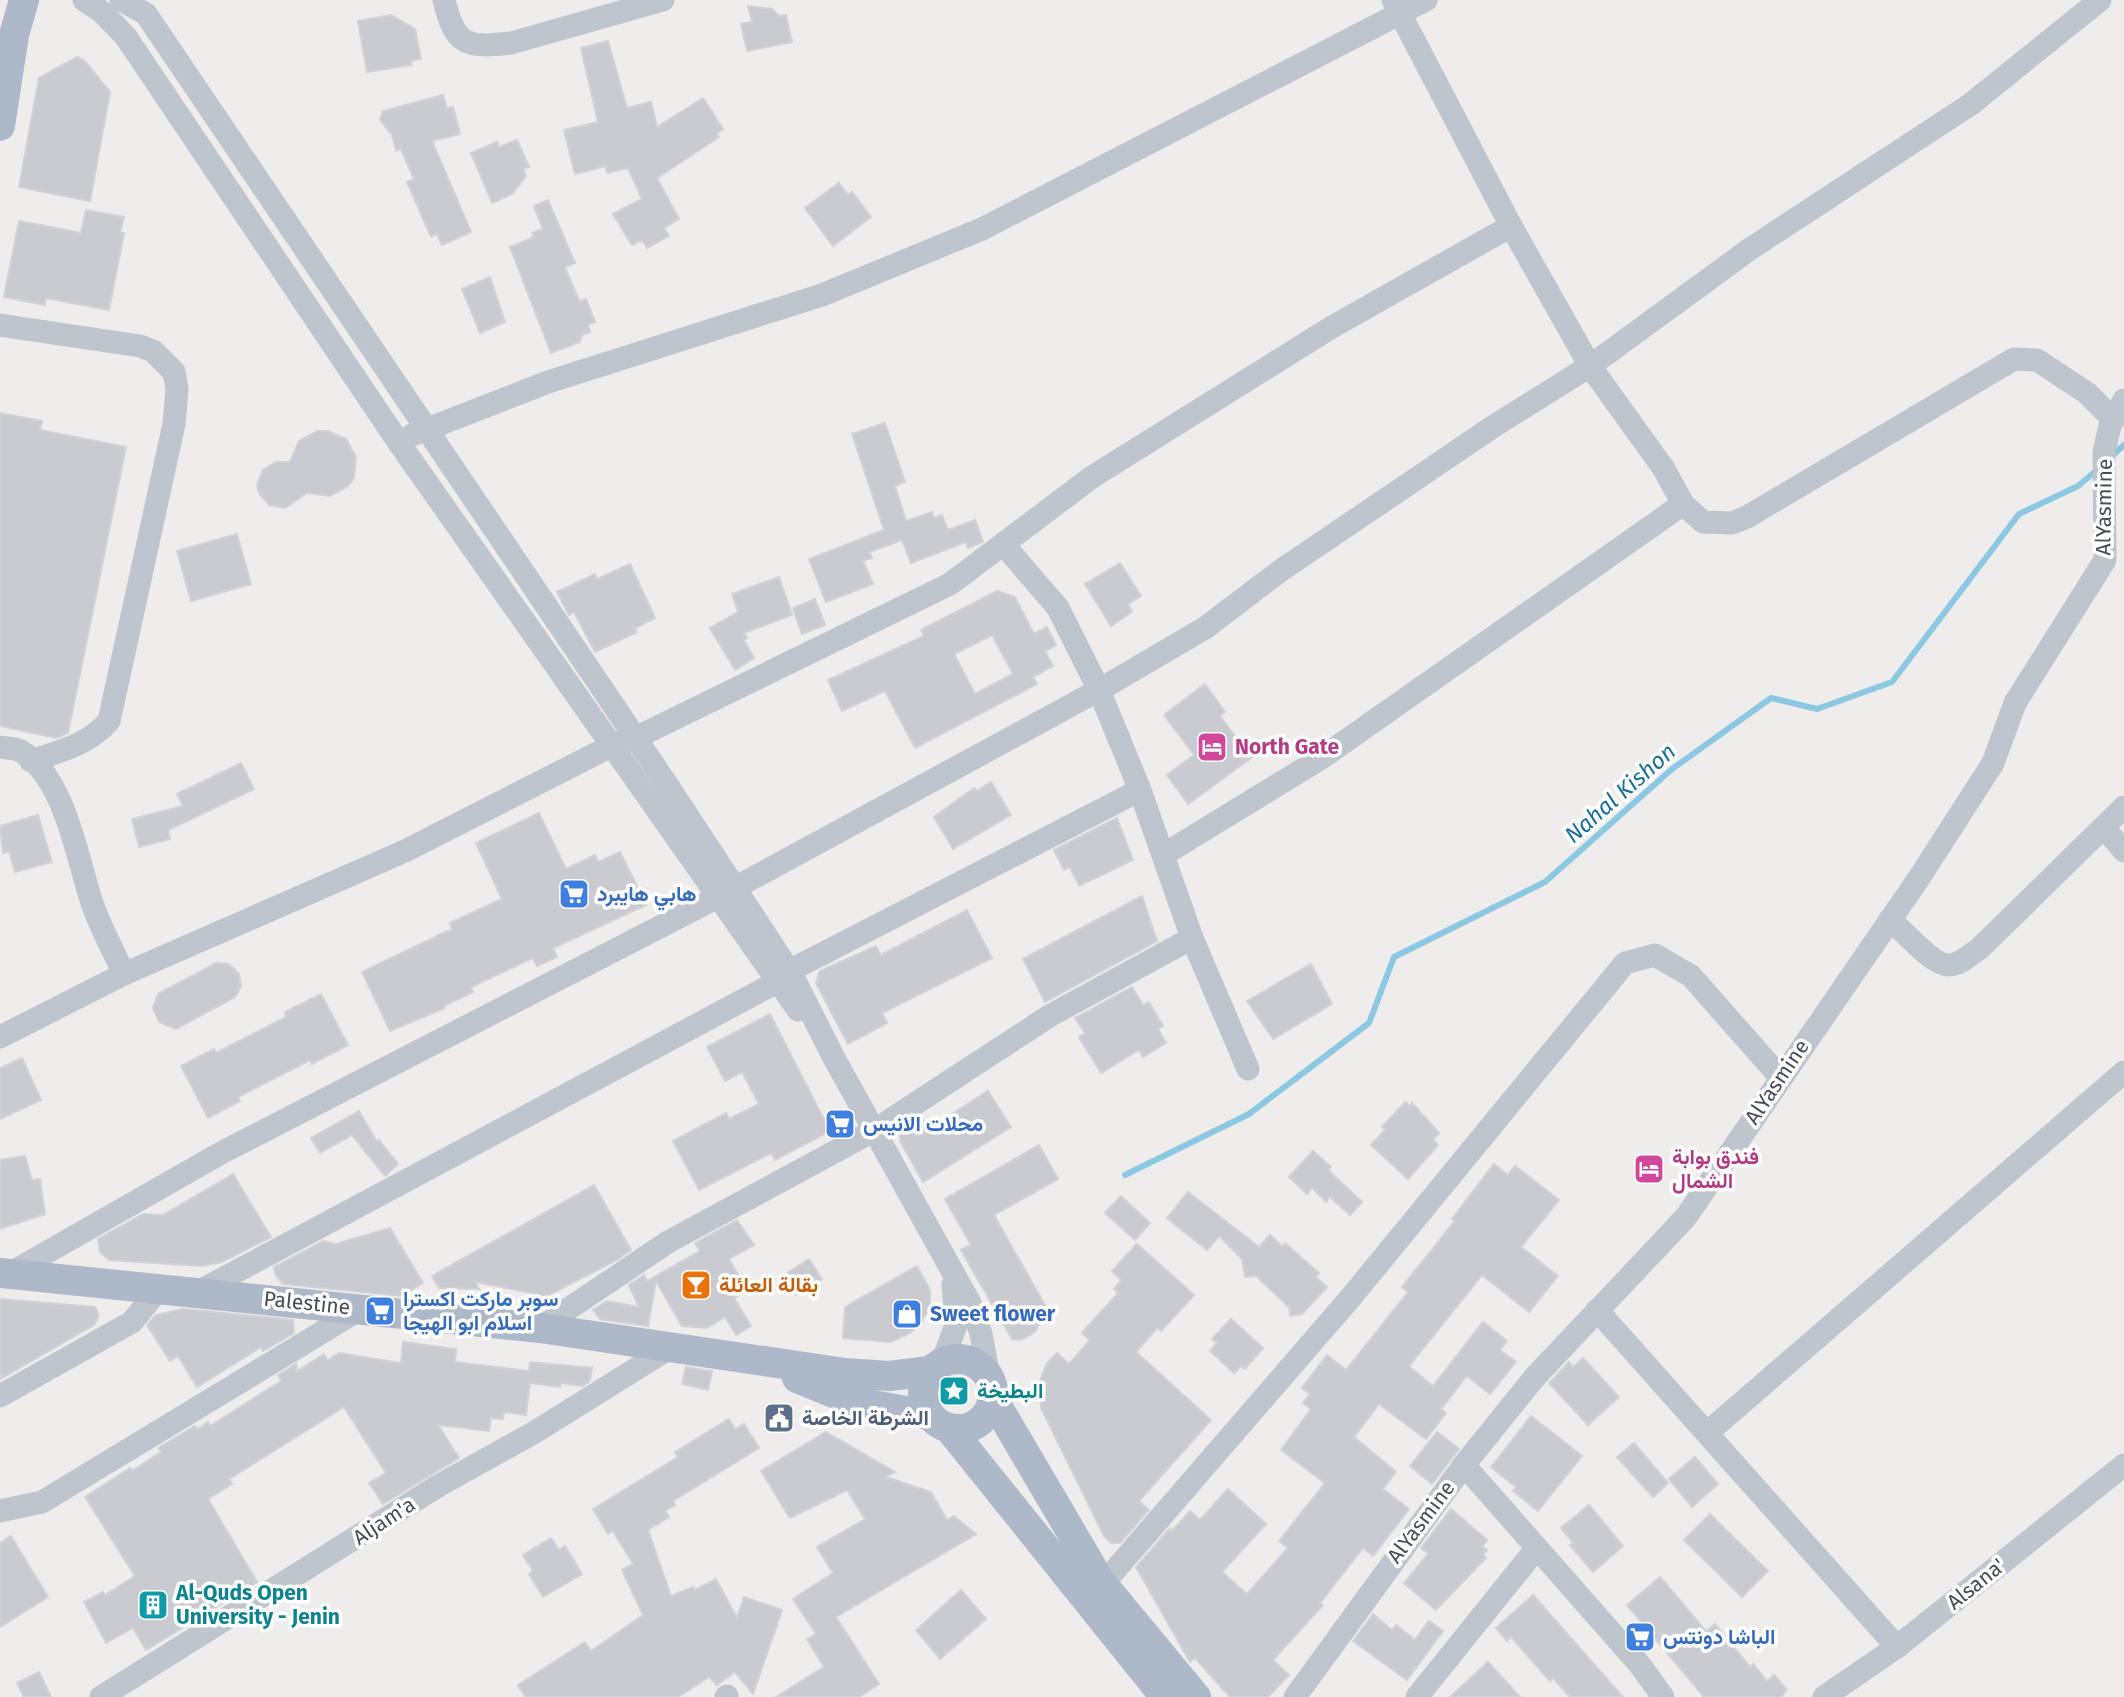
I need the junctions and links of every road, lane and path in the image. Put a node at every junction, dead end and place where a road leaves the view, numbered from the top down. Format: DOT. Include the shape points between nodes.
graph roads {
  1 [pos="24,0"];
  2 [pos="83,0"];
  3 [pos="121,0"];
  4 [pos="444,0"];
  5 [pos="663,0"];
  6 [pos="1426,0"];
  7 [pos="2100,0"];
  8 [pos="1397,6"];
  9 [pos="0,126"];
  10 [pos="1511,226"];
  11 [pos="0,325"];
  12 [pos="1590,366"];
  13 [pos="2119,410"];
  14 [pos="423,428"];
  15 [pos="400,443"];
  16 [pos="1683,505"];
  17 [pos="1004,545"];
  18 [pos="1099,690"];
  19 [pos="624,742"];
  20 [pos="0,747"];
  21 [pos="31,761"];
  22 [pos="1140,790"];
  23 [pos="2124,807"];
  24 [pos="2104,828"];
  25 [pos="2124,851"];
  26 [pos="1163,855"];
  27 [pos="726,892"];
  28 [pos="1890,919"];
  29 [pos="1192,938"];
  30 [pos="124,974"];
  31 [pos="783,977"];
  32 [pos="0,1037"];
  33 [pos="1248,1069"];
  34 [pos="2124,1072"];
  35 [pos="1780,1077"];
  36 [pos="875,1130"];
  37 [pos="951,1270"];
  38 [pos="5,1273"];
  39 [pos="158,1290"];
  40 [pos="198,1292"];
  41 [pos="362,1308"];
  42 [pos="1597,1310"];
  43 [pos="540,1328"];
  44 [pos="668,1349"];
  45 [pos="780,1366"];
  46 [pos="936,1367"];
  47 [pos="991,1388"];
  48 [pos="0,1396"];
  49 [pos="939,1422"];
  50 [pos="1707,1433"];
  51 [pos="1464,1465"];
  52 [pos="2124,1465"];
  53 [pos="0,1511"];
  54 [pos="1536,1549"];
  55 [pos="1102,1584"];
  56 [pos="1897,1647"];
  57 [pos="101,1697"];
  58 [pos="1164,1697"];
  59 [pos="1196,1697"];
  60 [pos="1295,1697"];
  61 [pos="1417,1697"];
  62 [pos="1663,1697"];
  63 [pos="1824,1697"];
  1 -- 9 [label="main road"];
  2 -- 15 [label="street" via="126,37"];
  3 -- 14 [label="street" via="146,15"];
  4 -- 5 [label="street" via="458,37 465,43 486,46"];
  6 -- 8 [label="street"];
  7 -- 12 [label="street" via="1971,104 1751,248"];
  8 -- 10 [label="street"];
  8 -- 14 [label="street" via="982,229 822,295 548,382"];
  10 -- 12 [label="street"];
  10 -- 17 [label="street" via="1285,356 1093,477"];
  11 -- 21 [label="street" via="147,348 165,359 174,372 177,389 174,424 109,720 97,735 80,744"];
  12 -- 16 [label="street" via="1664,469"];
  12 -- 18 [label="street" via="1494,426 1205,628"];
  13 -- 16 [label="street" via="2038,360 2014,359 1747,517 1732,523 1703,522"];
  13 -- 28 [label="street, AlYasmine" via="2104,452 2105,552 2101,570 2015,703 1995,761"];
  14 -- 15 [label="street"];
  14 -- 19 [label="street"];
  15 -- 19 [label="street"];
  16 -- 26 [label="street" via="1320,759"];
  17 -- 18 [label="street" via="1058,608"];
  17 -- 19 [label="street" via="950,584"];
  18 -- 22 [label="street"];
  18 -- 27 [label="street"];
  19 -- 27 [label="street"];
  19 -- 30 [label="street" via="405,851"];
  20 -- 21 [label="street" via="20,751"];
  21 -- 30 [label="street" via="66,815 92,904"];
  22 -- 26 [label="street"];
  22 -- 31 [label="street"];
  23 -- 24 [label="street"];
  24 -- 25 [label="street"];
  24 -- 28 [label="street" via="1960,962 1947,965 1934,960"];
  26 -- 29 [label="street"];
  27 -- 31 [label="street"];
  27 -- 38 [label="street" via="221,1153"];
  28 -- 35 [label="street, AlYasmine"];
  29 -- 33 [label="street"];
  29 -- 36 [label="street" via="1051,1015"];
  30 -- 32 [label="street"];
  31 -- 36 [label="street"];
  31 -- 40 [label="street"];
  34 -- 50 [label="street"];
  35 -- 42 [label="street, AlYasmine" via="1686,1217"];
  35 -- 55 [label="street" via="1691,976 1655,955 1625,963 1352,1296"];
  36 -- 37 [label="street"];
  36 -- 43 [label="street" via="668,1241"];
  37 -- 46 [label="street" via="956,1325"];
  37 -- 47 [label="street" via="981,1334"];
  38 -- 39 [label="main road, Palestine"];
  39 -- 40 [label="main road, Palestine"];
  39 -- 48 [label="street" via="132,1322"];
  40 -- 41 [label="main road, Palestine"];
  41 -- 43 [label="main road, Palestine"];
  41 -- 53 [label="street" via="42,1502"];
  42 -- 50 [label="street"];
  42 -- 51 [label="street, AlYasmine" via="1534,1378"];
  43 -- 44 [label="main road, Palestine"];
  44 -- 45 [label="main road, Palestine"];
  44 -- 57 [label="street, Aljam'a" via="438,1486"];
  45 -- 46 [label="main road, Palestine" via="889,1376"];
  45 -- 49 [label="main road" via="800,1380 856,1402"];
  46 -- 47 [label="main road" via="961,1359 972,1361"];
  46 -- 49 [label="main road" via="922,1393"];
  47 -- 49 [label="main road" via="982,1420 961,1429"];
  47 -- 55 [label="main road"];
  49 -- 58 [label="main road"];
  50 -- 56 [label="street"];
  51 -- 54 [label="street"];
  51 -- 60 [label="street, AlYasmine"];
  52 -- 56 [label="street, Alsana'"];
  54 -- 61 [label="street"];
  54 -- 62 [label="street"];
  55 -- 59 [label="main road"];
  56 -- 63 [label="street, Alsana'"];
}
